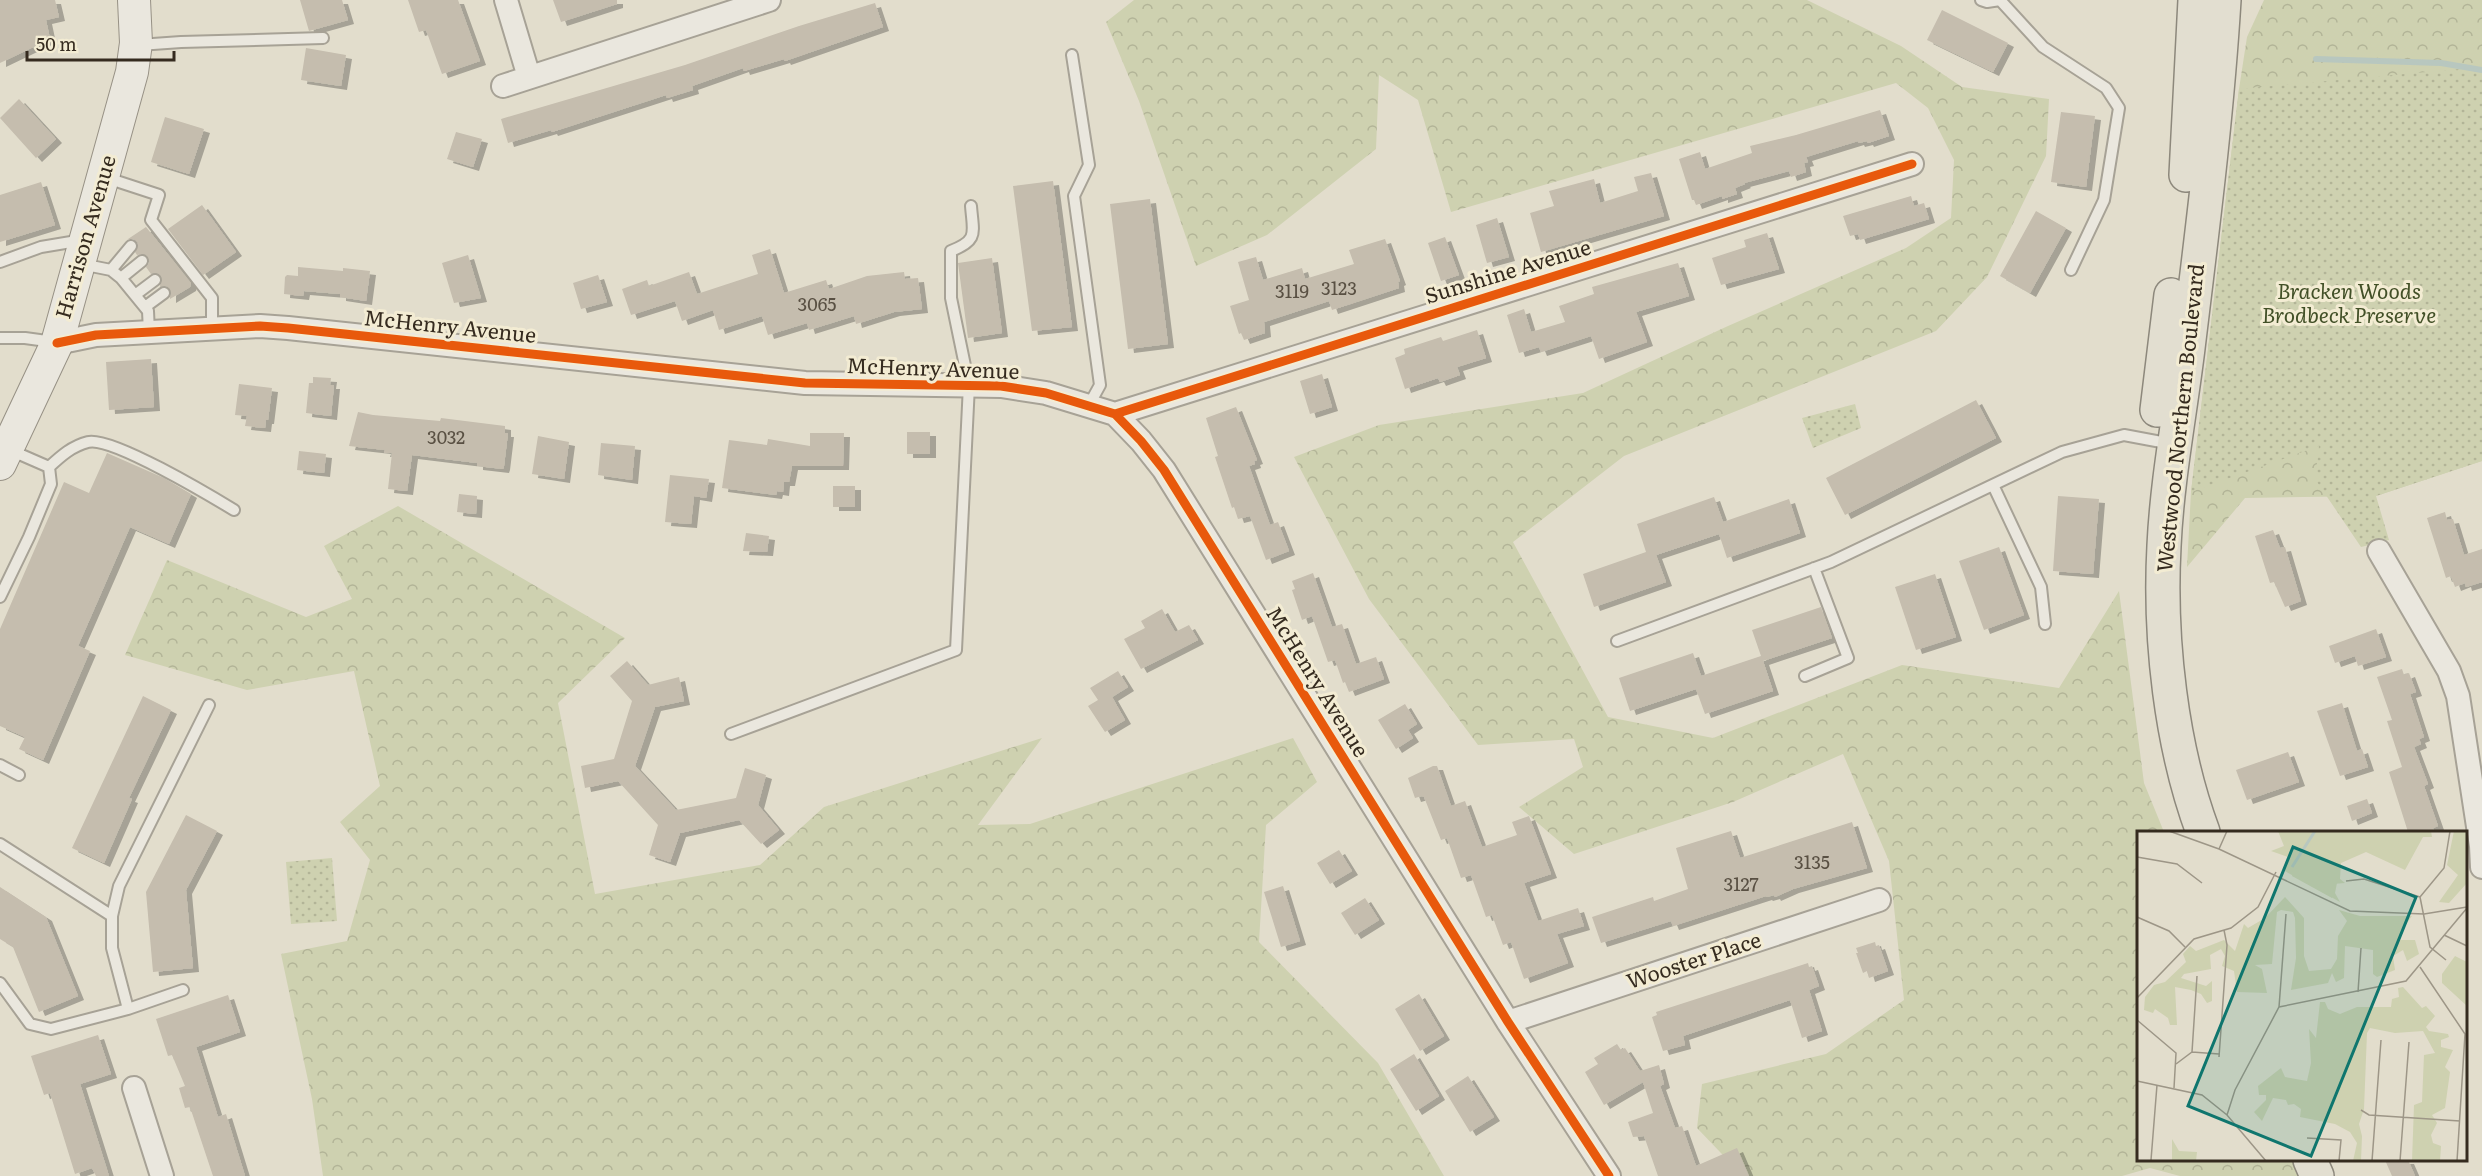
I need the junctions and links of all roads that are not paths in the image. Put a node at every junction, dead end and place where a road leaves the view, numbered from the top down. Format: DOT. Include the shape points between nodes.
graph roads {
  1 [pos="134,0"];
  2 [pos="506,0"];
  3 [pos="769,0"];
  4 [pos="1981,0"];
  5 [pos="2000,0"];
  6 [pos="2195,0"];
  7 [pos="2224,0"];
  8 [pos="323,38"];
  9 [pos="136,46"];
  10 [pos="1072,55"];
  11 [pos="529,77"];
  12 [pos="503,86"];
  13 [pos="1912,164"];
  14 [pos="103,176"];
  15 [pos="971,206"];
  16 [pos="131,246"];
  17 [pos="82,252"];
  18 [pos="142,261"];
  19 [pos="0,262"];
  20 [pos="111,270"];
  21 [pos="2071,270"];
  22 [pos="121,278"];
  23 [pos="155,280"];
  24 [pos="164,293"];
  25 [pos="135,295"];
  26 [pos="145,308"];
  27 [pos="212,329"];
  28 [pos="149,332"];
  29 [pos="0,338"];
  30 [pos="57,343"];
  31 [pos="969,386"];
  32 [pos="1089,405"];
  33 [pos="1115,414"];
  34 [pos="2164,443"];
  35 [pos="4,457"];
  36 [pos="49,466"];
  37 [pos="1993,485"];
  38 [pos="234,510"];
  39 [pos="2379,551"];
  40 [pos="1814,568"];
  41 [pos="0,597"];
  42 [pos="2045,624"];
  43 [pos="1617,641"];
  44 [pos="1805,676"];
  45 [pos="210,705"];
  46 [pos="731,734"];
  47 [pos="0,765"];
  48 [pos="19,775"];
  49 [pos="2180,831"];
  50 [pos="2203,831"];
  51 [pos="0,844"];
  52 [pos="2482,867"];
  53 [pos="1880,900"];
  54 [pos="112,916"];
  55 [pos="0,983"];
  56 [pos="183,990"];
  57 [pos="128,1009"];
  58 [pos="1508,1022"];
  59 [pos="134,1088"];
  60 [pos="2310,1161"];
  61 [pos="2334,1161"];
  62 [pos="162,1176"];
  63 [pos="1609,1176"];
  64 [pos="2317,1176"];
  65 [pos="2341,1176"];
  1 -- 9 [label="main road, Harrison Avenue"];
  2 -- 11 [label="street"];
  3 -- 11 [label="street"];
  4 -- 5 [label="lane"];
  5 -- 21 [label="lane" via="2043,47 2106,88 2118,108 2104,200"];
  6 -- 34 [label="main road, Westwood Northern Boulevard" via="2189,152"];
  7 -- 34 [label="main road, Westwood Northern Boulevard" via="2218,86"];
  8 -- 9 [label="lane"];
  9 -- 14 [label="main road, Harrison Avenue"];
  10 -- 32 [label="lane" via="1089,165 1074,196 1100,385"];
  11 -- 12 [label="street"];
  13 -- 33 [label="street, Sunshine Avenue"];
  14 -- 17 [label="main road, Harrison Avenue"];
  14 -- 27 [label="lane" via="159,195 149,223 189,276 212,298"];
  15 -- 31 [label="lane" via="974,236 968,244 951,251 951,298"];
  16 -- 20 [label="lane"];
  17 -- 19 [label="lane" via="41,247"];
  17 -- 20 [label="lane"];
  17 -- 30 [label="main road, Harrison Avenue"];
  18 -- 22 [label="lane"];
  20 -- 22 [label="lane"];
  22 -- 25 [label="lane"];
  23 -- 25 [label="lane"];
  24 -- 26 [label="lane"];
  25 -- 26 [label="lane"];
  26 -- 28 [label="lane"];
  27 -- 28 [label="street, McHenry Avenue"];
  27 -- 31 [label="street, McHenry Avenue" via="288,328 805,383"];
  28 -- 30 [label="street, McHenry Avenue" via="96,335"];
  29 -- 30 [label="lane"];
  30 -- 35 [label="main road, Harrison Avenue"];
  31 -- 32 [label="street, McHenry Avenue" via="1046,393"];
  31 -- 46 [label="lane" via="956,650"];
  32 -- 33 [label="street, McHenry Avenue"];
  33 -- 58 [label="street, McHenry Avenue" via="1164,470"];
  34 -- 37 [label="lane" via="2124,435 2062,452"];
  34 -- 49 [label="main road, Westwood Northern Boulevard" via="2142,540 2142,606 2147,687 2161,763"];
  34 -- 50 [label="main road, Westwood Northern Boulevard" via="2162,630 2180,747"];
  35 -- 36 [label="lane"];
  36 -- 38 [label="lane" via="67,451 90,441 131,453"];
  36 -- 41 [label="lane" via="51,484"];
  37 -- 40 [label="lane"];
  37 -- 42 [label="lane" via="2041,587"];
  39 -- 52 [label="street" via="2440,652 2458,696"];
  40 -- 43 [label="lane"];
  40 -- 44 [label="lane" via="1848,658"];
  45 -- 54 [label="lane" via="119,886"];
  47 -- 48 [label="lane"];
  51 -- 54 [label="lane"];
  53 -- 58 [label="street, Wooster Place"];
  54 -- 57 [label="lane" via="112,948"];
  55 -- 57 [label="lane" via="30,1024 51,1029"];
  56 -- 57 [label="lane"];
  58 -- 63 [label="street, McHenry Avenue"];
  59 -- 62 [label="street"];
  60 -- 64 [label="main road"];
  61 -- 65 [label="main road"];
}
